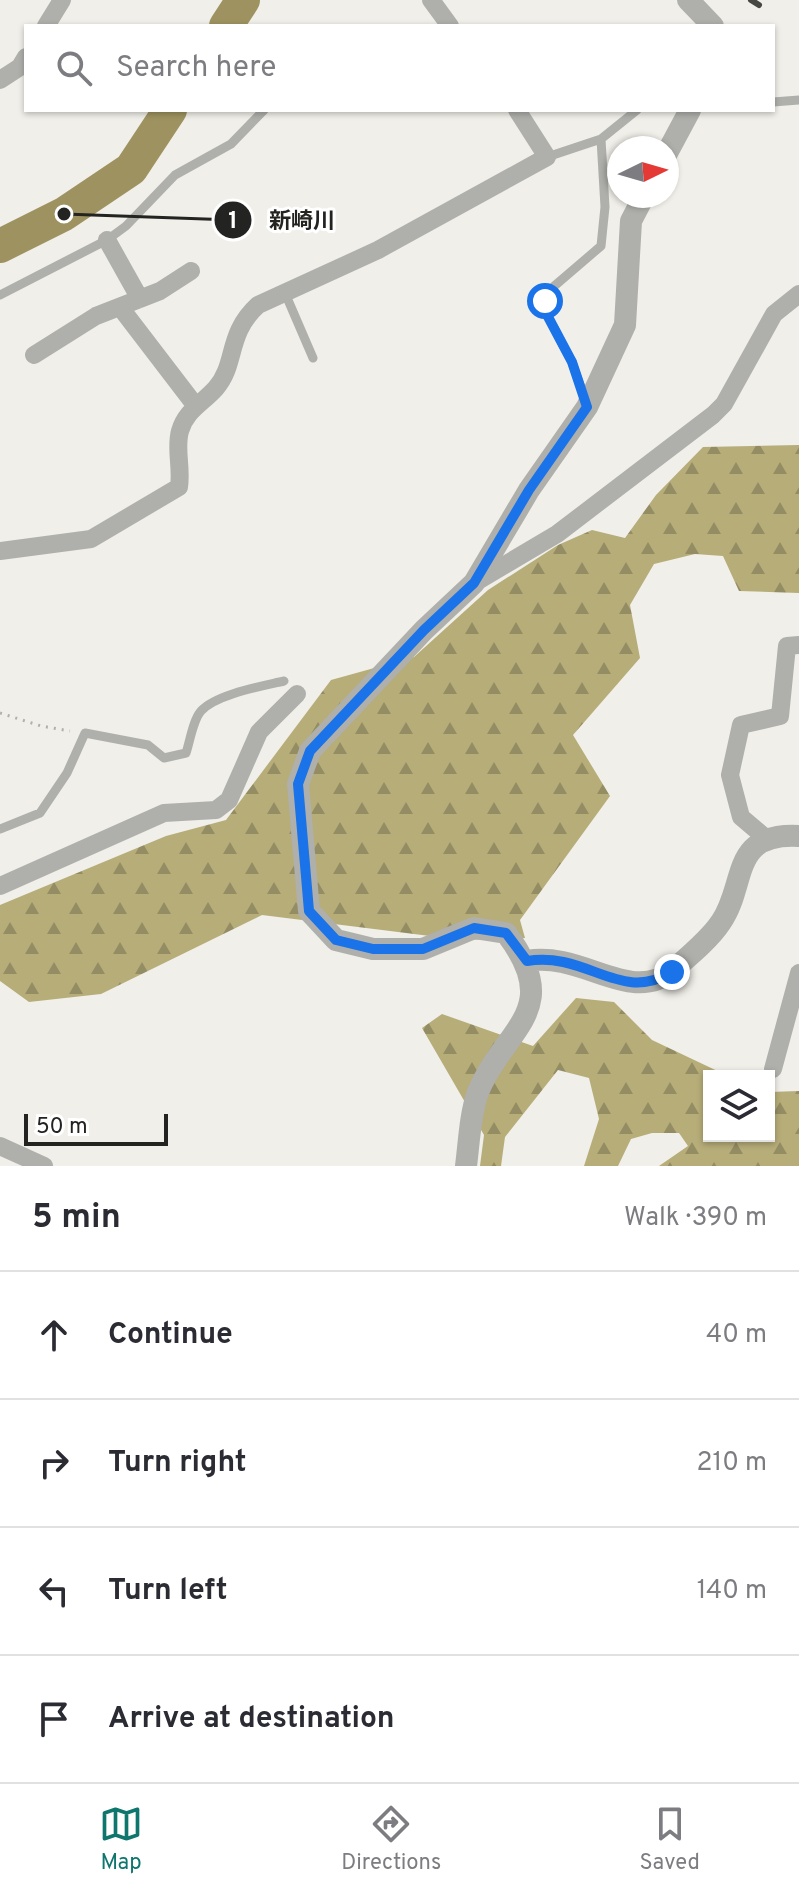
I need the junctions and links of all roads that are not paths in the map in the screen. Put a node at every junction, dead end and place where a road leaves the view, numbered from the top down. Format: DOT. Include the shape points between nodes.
graph roads {
  1 [pos="62,0"];
  2 [pos="431,0"];
  3 [pos="688,0"];
  4 [pos="47,24"];
  5 [pos="449,24"];
  6 [pos="711,24"];
  7 [pos="24,60"];
  8 [pos="0,80"];
  9 [pos="799,100"];
  10 [pos="775,102"];
  11 [pos="262,112"];
  12 [pos="518,112"];
  13 [pos="635,112"];
  14 [pos="689,112"];
  15 [pos="676,136"];
  16 [pos="601,139"];
  17 [pos="547,157"];
  18 [pos="638,208"];
  19 [pos="107,240"];
  20 [pos="191,271"];
  21 [pos="285,293"];
  22 [pos="799,294"];
  23 [pos="0,295"];
  24 [pos="140,299"];
  25 [pos="120,307"];
  26 [pos="34,355"];
  27 [pos="313,358"];
  28 [pos="195,405"];
  29 [pos="587,407"];
  30 [pos="0,551"];
  31 [pos="474,583"];
  32 [pos="799,645"];
  33 [pos="290,688"];
  34 [pos="0,829"];
  35 [pos="799,836"];
  36 [pos="768,840"];
  37 [pos="0,886"];
  38 [pos="527,961"];
  39 [pos="799,973"];
  40 [pos="773,1069"];
  41 [pos="0,1146"];
  42 [pos="44,1166"];
  43 [pos="466,1166"];
  1 -- 4 [label="street"];
  2 -- 5 [label="street"];
  3 -- 6 [label="street"];
  7 -- 8 [label="street"];
  9 -- 10 [label="lane"];
  11 -- 19 [label="lane" via="231,144 175,175"];
  12 -- 17 [label="street"];
  13 -- 16 [label="lane"];
  14 -- 15 [label="street"];
  16 -- 17 [label="lane"];
  16 -- 29 [label="lane" via="601,246 552,288 545,301"];
  17 -- 21 [label="street" via="378,250"];
  18 -- 29 [label="street" via="631,221 625,325"];
  19 -- 23 [label="lane"];
  19 -- 24 [label="street"];
  20 -- 24 [label="street"];
  21 -- 27 [label="lane"];
  21 -- 28 [label="street" via="246,315 217,387"];
  22 -- 31 [label="street" via="774,314 713,415 557,534"];
  24 -- 25 [label="street"];
  25 -- 26 [label="street"];
  25 -- 28 [label="street"];
  28 -- 30 [label="street" via="176,445 179,487 91,539"];
  29 -- 31 [label="street"];
  31 -- 38 [label="street" via="310,751 298,784 309,911 336,940 373,949 423,949 474,928 506,933"];
  32 -- 36 [label="street" via="787,646 780,716 741,725 730,775 741,817"];
  33 -- 34 [label="lane" via="248,689 207,706 199,713 186,753 175,757 164,758 148,745 85,733 40,813"];
  33 -- 37 [label="street" via="259,732 229,800 216,810 164,813"];
  35 -- 36 [label="street"];
  36 -- 38 [label="street" via="751,851 739,869 722,922 658,981 630,984 574,963 547,957"];
  38 -- 43 [label="street" via="532,988 522,1025 478,1093"];
  39 -- 40 [label="street"];
  41 -- 42 [label="street"];
}
